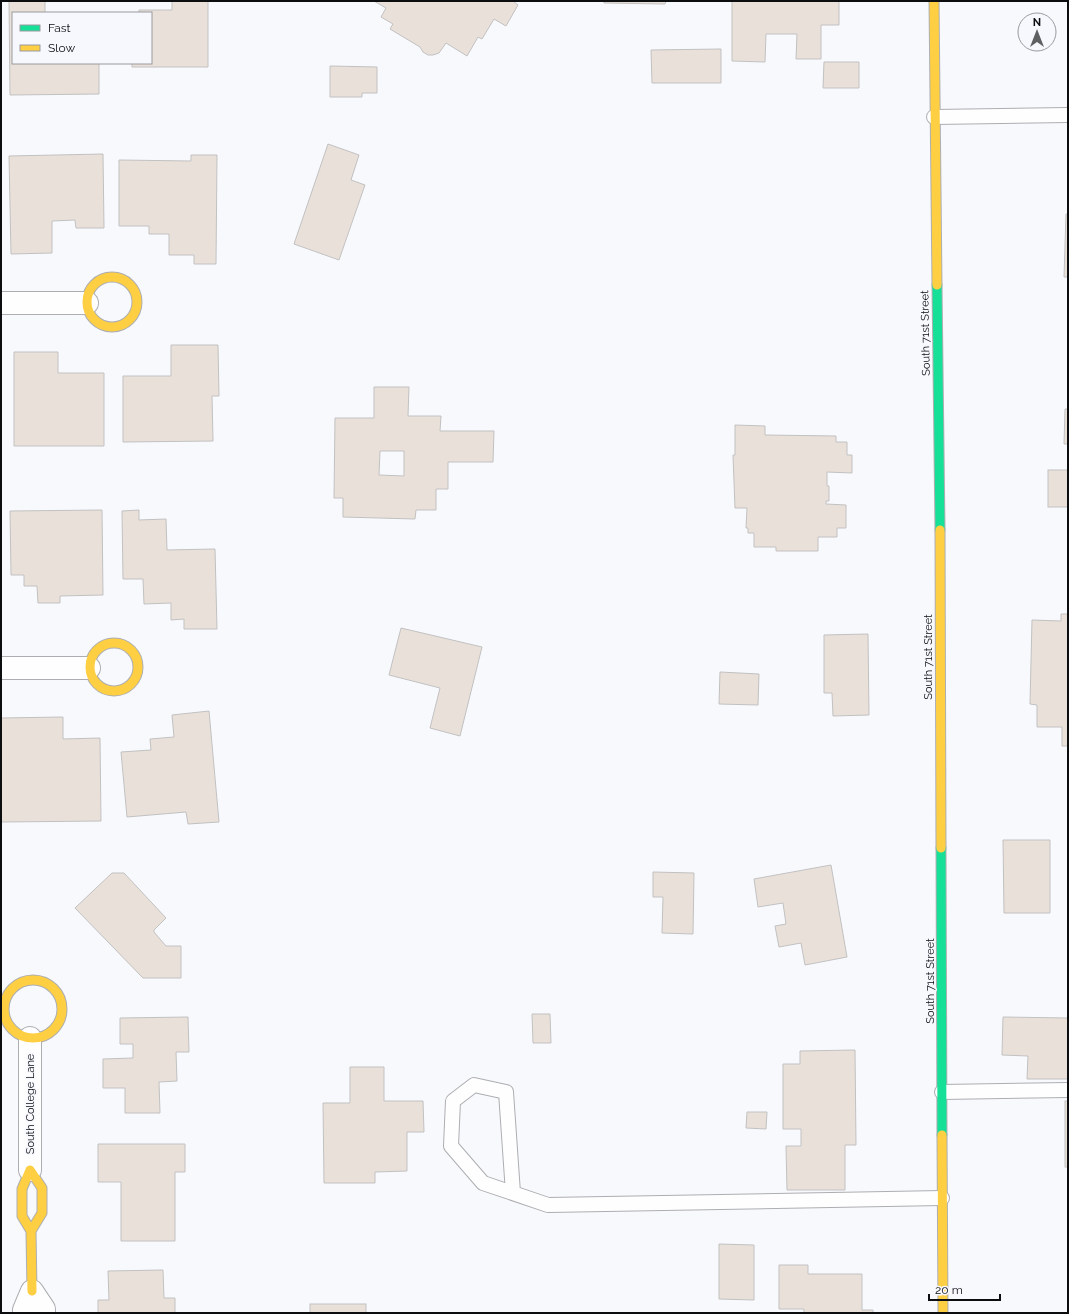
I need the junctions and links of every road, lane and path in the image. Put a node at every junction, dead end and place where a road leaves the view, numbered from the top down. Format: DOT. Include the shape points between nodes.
graph roads {
  1 [pos="934,1"];
  2 [pos="1068,115"];
  3 [pos="934,117"];
  4 [pos="1,303"];
  5 [pos="87,303"];
  6 [pos="1,668"];
  7 [pos="89,668"];
  8 [pos="30,1038"];
  9 [pos="1068,1090"];
  10 [pos="942,1092"];
  11 [pos="30,1170"];
  12 [pos="513,1193"];
  13 [pos="942,1198"];
  14 [pos="31,1231"];
  15 [pos="32,1291"];
  16 [pos="24,1313"];
  17 [pos="44,1313"];
  18 [pos="943,1313"];
  1 -- 3 [label="street, South 71st Street"];
  2 -- 3 [label="lane"];
  3 -- 10 [label="street, South 71st Street" via="940,507"];
  4 -- 5 [label="street"];
  5 -- 5 [label="street" via="94,319 108,326 125,323 136,311 137,303 136,295 128,282 112,277 97,282 88,296"];
  6 -- 7 [label="street"];
  7 -- 7 [label="street" via="91,676 100,687 107,691 115,691 129,687 139,667 134,652 121,643 113,643 106,644 94,653"];
  8 -- 8 [label="street, South College Lane" via="44,1036 53,1030 62,1013 62,1002 58,993 42,981 22,981 14,986 4,1001 3,1011 10,1028 17,1034"];
  8 -- 11 [label="street, South College Lane"];
  9 -- 10 [label="lane"];
  10 -- 13 [label="street, South 71st Street"];
  11 -- 14 [label="street, South College Lane" via="22,1189 22,1216"];
  11 -- 14 [label="street, South College Lane" via="42,1188 42,1213"];
  12 -- 12 [label="lane" via="483,1183 451,1146 453,1101 474,1085 506,1092"];
  12 -- 13 [label="lane" via="548,1205"];
  13 -- 18 [label="street, South 71st Street"];
  14 -- 15 [label="street, South College Lane"];
  15 -- 16 [label="street, South College Lane"];
  15 -- 17 [label="street"];
}
